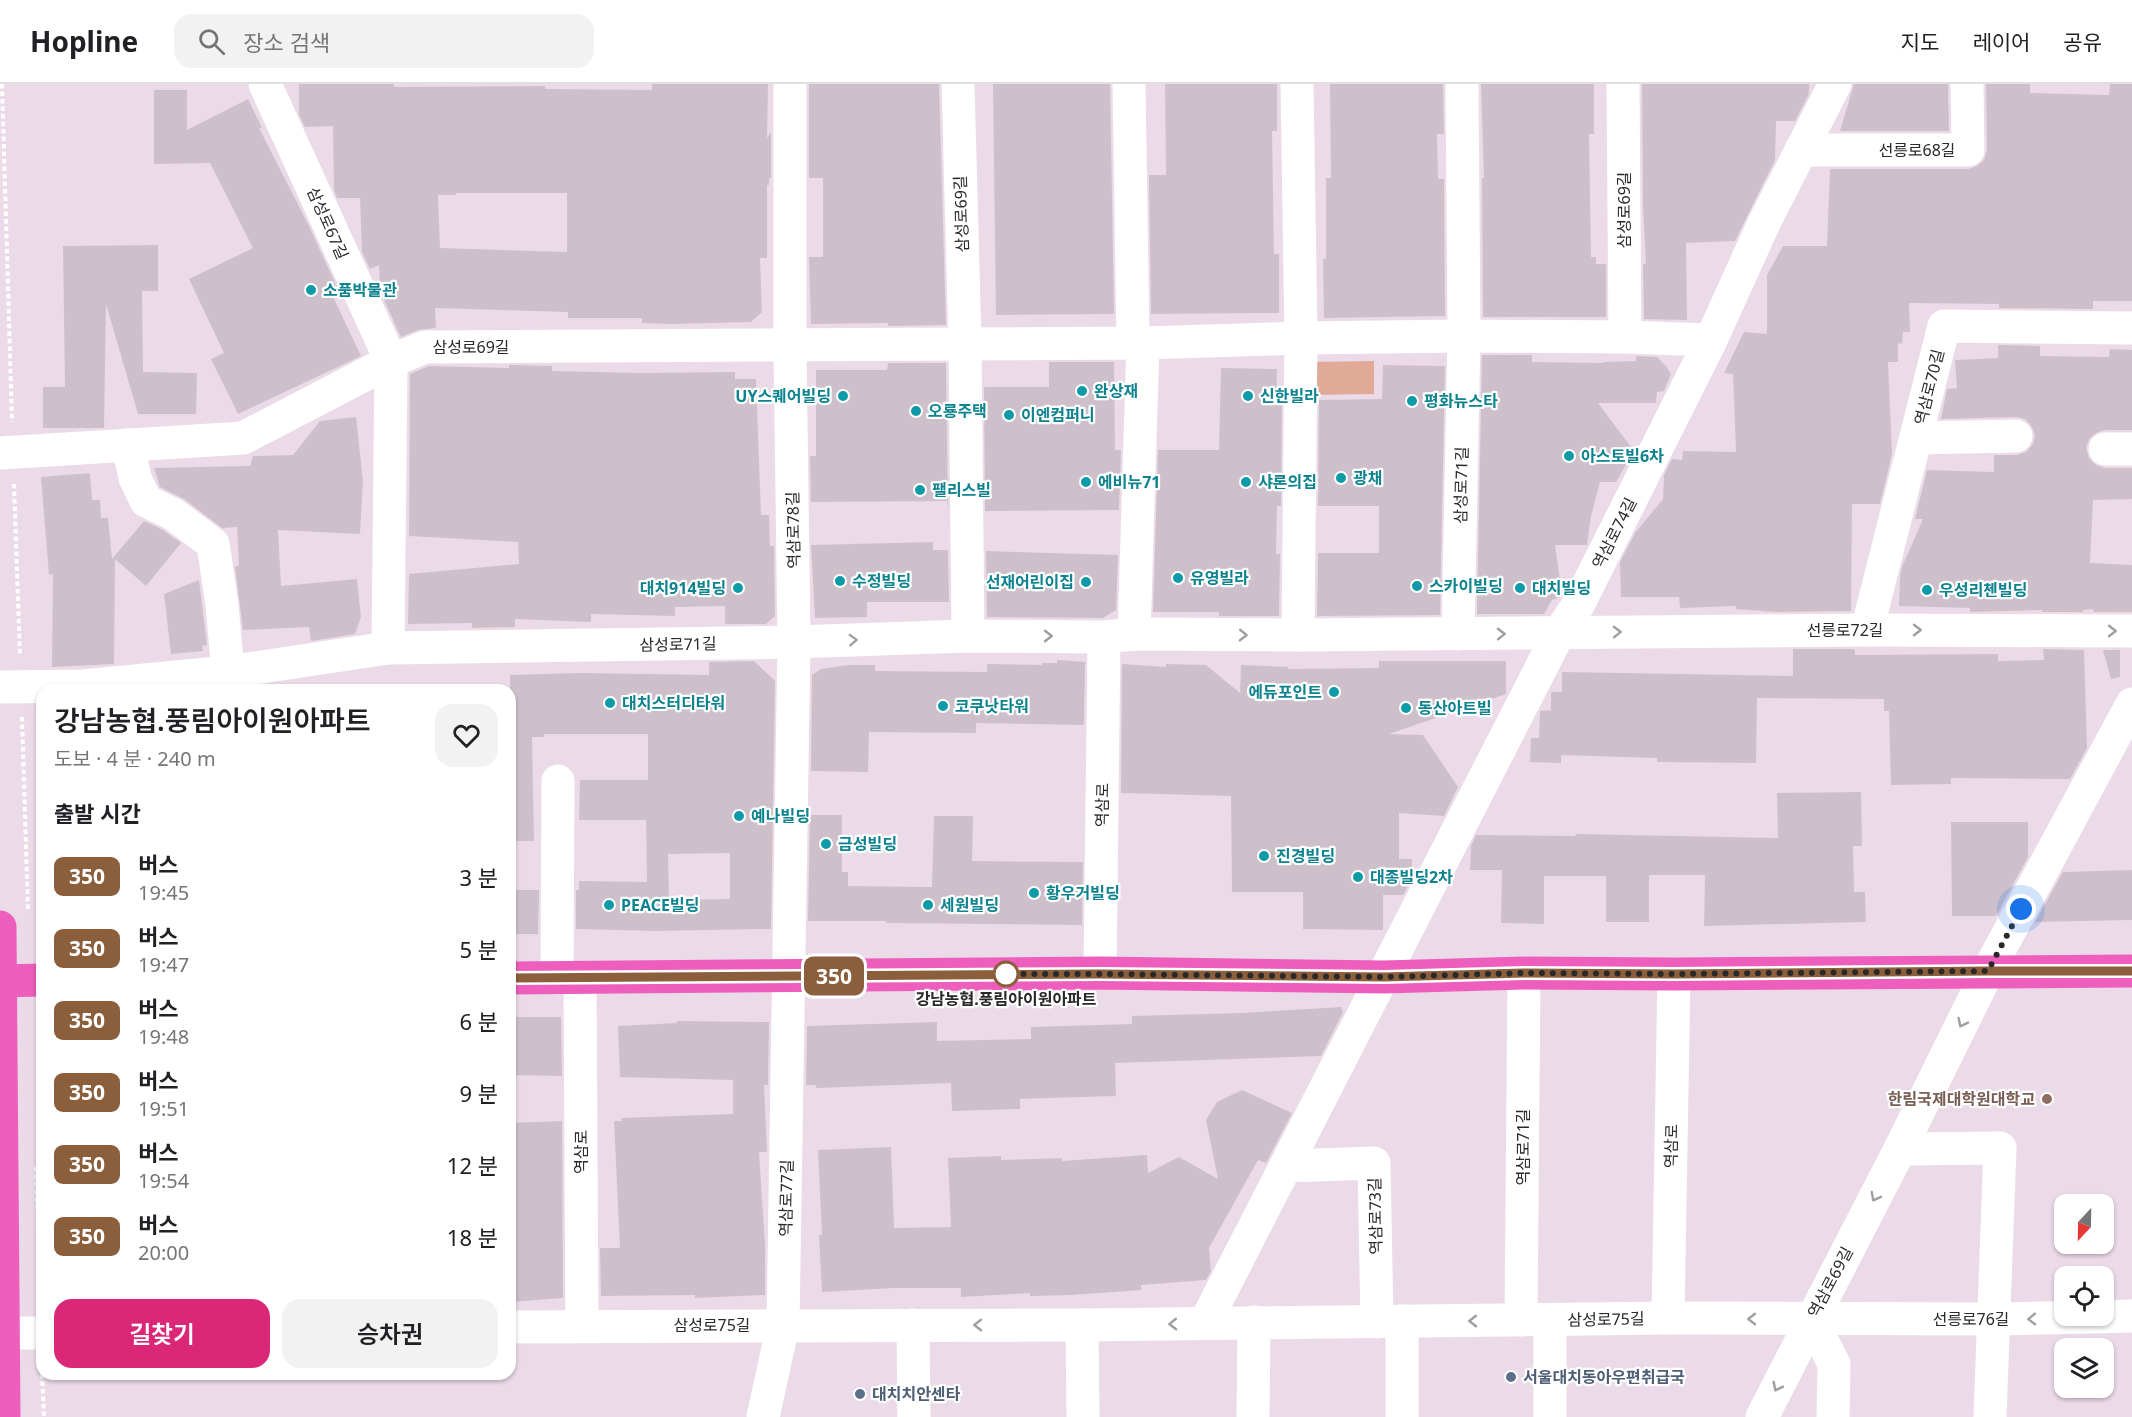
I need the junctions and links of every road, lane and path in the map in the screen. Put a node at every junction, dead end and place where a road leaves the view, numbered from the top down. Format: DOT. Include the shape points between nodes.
graph roads {
  1 [pos="2,84"];
  2 [pos="265,84"];
  3 [pos="790,84"];
  4 [pos="958,84"];
  5 [pos="1129,84"];
  6 [pos="1297,84"];
  7 [pos="1462,84"];
  8 [pos="1623,84"];
  9 [pos="1835,84"];
  10 [pos="1967,84"];
  11 [pos="1800,150"];
  12 [pos="2132,328"];
  13 [pos="1464,336"];
  14 [pos="1625,337"];
  15 [pos="1301,338"];
  16 [pos="1711,340"];
  17 [pos="1138,343"];
  18 [pos="964,344"];
  19 [pos="790,346"];
  20 [pos="391,361"];
  21 [pos="2016,436"];
  22 [pos="1916,438"];
  23 [pos="128,445"];
  24 [pos="7,452"];
  25 [pos="1867,630"];
  26 [pos="2132,631"];
  27 [pos="1559,633"];
  28 [pos="1458,634"];
  29 [pos="1119,635"];
  30 [pos="1298,635"];
  31 [pos="968,636"];
  32 [pos="794,642"];
  33 [pos="388,648"];
  34 [pos="228,672"];
  35 [pos="104,684"];
  36 [pos="10,687"];
  37 [pos="36,687"];
  38 [pos="2132,704"];
  39 [pos="558,781"];
  40 [pos="14,924"];
  41 [pos="1988,971"];
  42 [pos="2132,971"];
  43 [pos="1524,973"];
  44 [pos="1100,974"];
  45 [pos="1674,974"];
  46 [pos="790,976"];
  47 [pos="1384,977"];
  48 [pos="516,978"];
  49 [pos="569,978"];
  50 [pos="36,980"];
  51 [pos="1,981"];
  52 [pos="1900,1149"];
  53 [pos="1286,1166"];
  54 [pos="2132,1316"];
  55 [pos="1668,1318"];
  56 [pos="1811,1319"];
  57 [pos="1995,1319"];
  58 [pos="1536,1320"];
  59 [pos="1389,1321"];
  60 [pos="1254,1322"];
  61 [pos="1205,1323"];
  62 [pos="783,1325"];
  63 [pos="913,1325"];
  64 [pos="1082,1325"];
  65 [pos="582,1326"];
  66 [pos="516,1327"];
  67 [pos="2,1333"];
  68 [pos="36,1333"];
  69 [pos="42,1380"];
  70 [pos="4,1417"];
  71 [pos="44,1417"];
  72 [pos="763,1417"];
  73 [pos="914,1417"];
  74 [pos="1083,1417"];
  75 [pos="1253,1417"];
  76 [pos="1402,1417"];
  77 [pos="1550,1417"];
  78 [pos="1762,1417"];
  79 [pos="1833,1417"];
  80 [pos="1990,1417"];
  1 -- 24 [label="path"];
  2 -- 20 [label="street, 삼성로67길"];
  3 -- 19 [label="street, 역삼로78길"];
  4 -- 18 [label="street, 삼성로69길"];
  5 -- 17 [label="street"];
  6 -- 15 [label="street"];
  7 -- 13 [label="street"];
  8 -- 14 [label="street, 삼성로69길"];
  9 -- 11 [label="street, 역삼로74길"];
  10 -- 11 [label="street, 선릉로68길" via="1968,150"];
  11 -- 16 [label="street, 역삼로74길"];
  12 -- 22 [label="street, 역삼로70길" via="1944,326"];
  13 -- 14 [label="street, 삼성로69길"];
  13 -- 15 [label="street, 삼성로69길"];
  13 -- 28 [label="street, 삼성로71길"];
  14 -- 16 [label="street, 삼성로69길"];
  15 -- 17 [label="street, 삼성로69길"];
  15 -- 30 [label="street"];
  16 -- 27 [label="street, 역삼로74길" via="1578,605"];
  17 -- 18 [label="street, 삼성로69길"];
  17 -- 29 [label="street"];
  18 -- 19 [label="street, 삼성로69길"];
  18 -- 31 [label="street"];
  19 -- 20 [label="street, 삼성로69길" via="424,347"];
  19 -- 32 [label="street, 역삼로78길"];
  20 -- 23 [label="street, 삼성로69길" via="243,438"];
  20 -- 33 [label="street"];
  21 -- 22 [label="street"];
  22 -- 25 [label="street, 역삼로70길"];
  23 -- 24 [label="street, 삼성로69길"];
  23 -- 34 [label="street" via="135,478 146,501 173,514 213,544"];
  24 -- 36 [label="path"];
  25 -- 26 [label="street, 선릉로72길, one-way"];
  27 -- 25 [label="street, 선릉로72길, one-way"];
  28 -- 27 [label="street, 삼성로71길, one-way"];
  27 -- 47 [label="street, 역삼로74길"];
  28 -- 30 [label="street, 삼성로71길"];
  29 -- 30 [label="street, 삼성로71길, one-way"];
  31 -- 29 [label="street, 삼성로71길, one-way"];
  29 -- 44 [label="street, 역삼로"];
  32 -- 31 [label="street, 삼성로71길, one-way"];
  32 -- 33 [label="street, 삼성로71길"];
  32 -- 46 [label="street, 역삼로78길"];
  33 -- 34 [label="street, 삼성로71길"];
  34 -- 35 [label="street, 삼성로71길"];
  36 -- 37 [label="street, 삼성로71길"];
  36 -- 40 [label="path"];
  38 -- 41 [label="street"];
  39 -- 49 [label="street, 역삼로"];
  40 -- 51 [label="main road"];
  41 -- 42 [label="main road"];
  41 -- 45 [label="main road"];
  41 -- 52 [label="street, 역삼로69길, one-way"];
  43 -- 45 [label="main road"];
  43 -- 47 [label="main road"];
  43 -- 58 [label="street, 역삼로71길"];
  44 -- 46 [label="main road"];
  44 -- 47 [label="main road"];
  45 -- 55 [label="street, 역삼로"];
  46 -- 49 [label="main road"];
  46 -- 62 [label="street, 역삼로77길"];
  47 -- 53 [label="street"];
  48 -- 49 [label="main road"];
  49 -- 65 [label="street, 역삼로"];
  50 -- 51 [label="main road"];
  51 -- 67 [label="main road"];
  52 -- 56 [label="street, 역삼로69길, one-way"];
  52 -- 57 [label="street" via="2000,1148"];
  53 -- 59 [label="street, 역삼로73길" via="1374,1163"];
  53 -- 61 [label="street"];
  54 -- 57 [label="street, 선릉로76길, one-way"];
  56 -- 55 [label="street, 삼성로75길, one-way"];
  55 -- 58 [label="street, 삼성로75길"];
  56 -- 57 [label="street, 선릉로76길"];
  56 -- 78 [label="street, 역삼로69길, one-way"];
  56 -- 79 [label="street" via="1834,1364"];
  57 -- 80 [label="street"];
  58 -- 59 [label="street, 삼성로75길, one-way"];
  58 -- 77 [label="street, 역삼로71길"];
  59 -- 60 [label="street, 삼성로75길"];
  59 -- 76 [label="street"];
  60 -- 61 [label="street, 삼성로75길"];
  60 -- 75 [label="street"];
  61 -- 64 [label="street, 삼성로75길, one-way"];
  62 -- 63 [label="street, 삼성로75길"];
  62 -- 65 [label="street, 삼성로75길"];
  62 -- 72 [label="street, 역삼로77길"];
  64 -- 63 [label="street, 삼성로75길, one-way"];
  63 -- 73 [label="street"];
  64 -- 74 [label="street"];
  65 -- 66 [label="street, 삼성로75길"];
  67 -- 68 [label="street"];
  67 -- 70 [label="main road"];
  69 -- 71 [label="path"];
}
